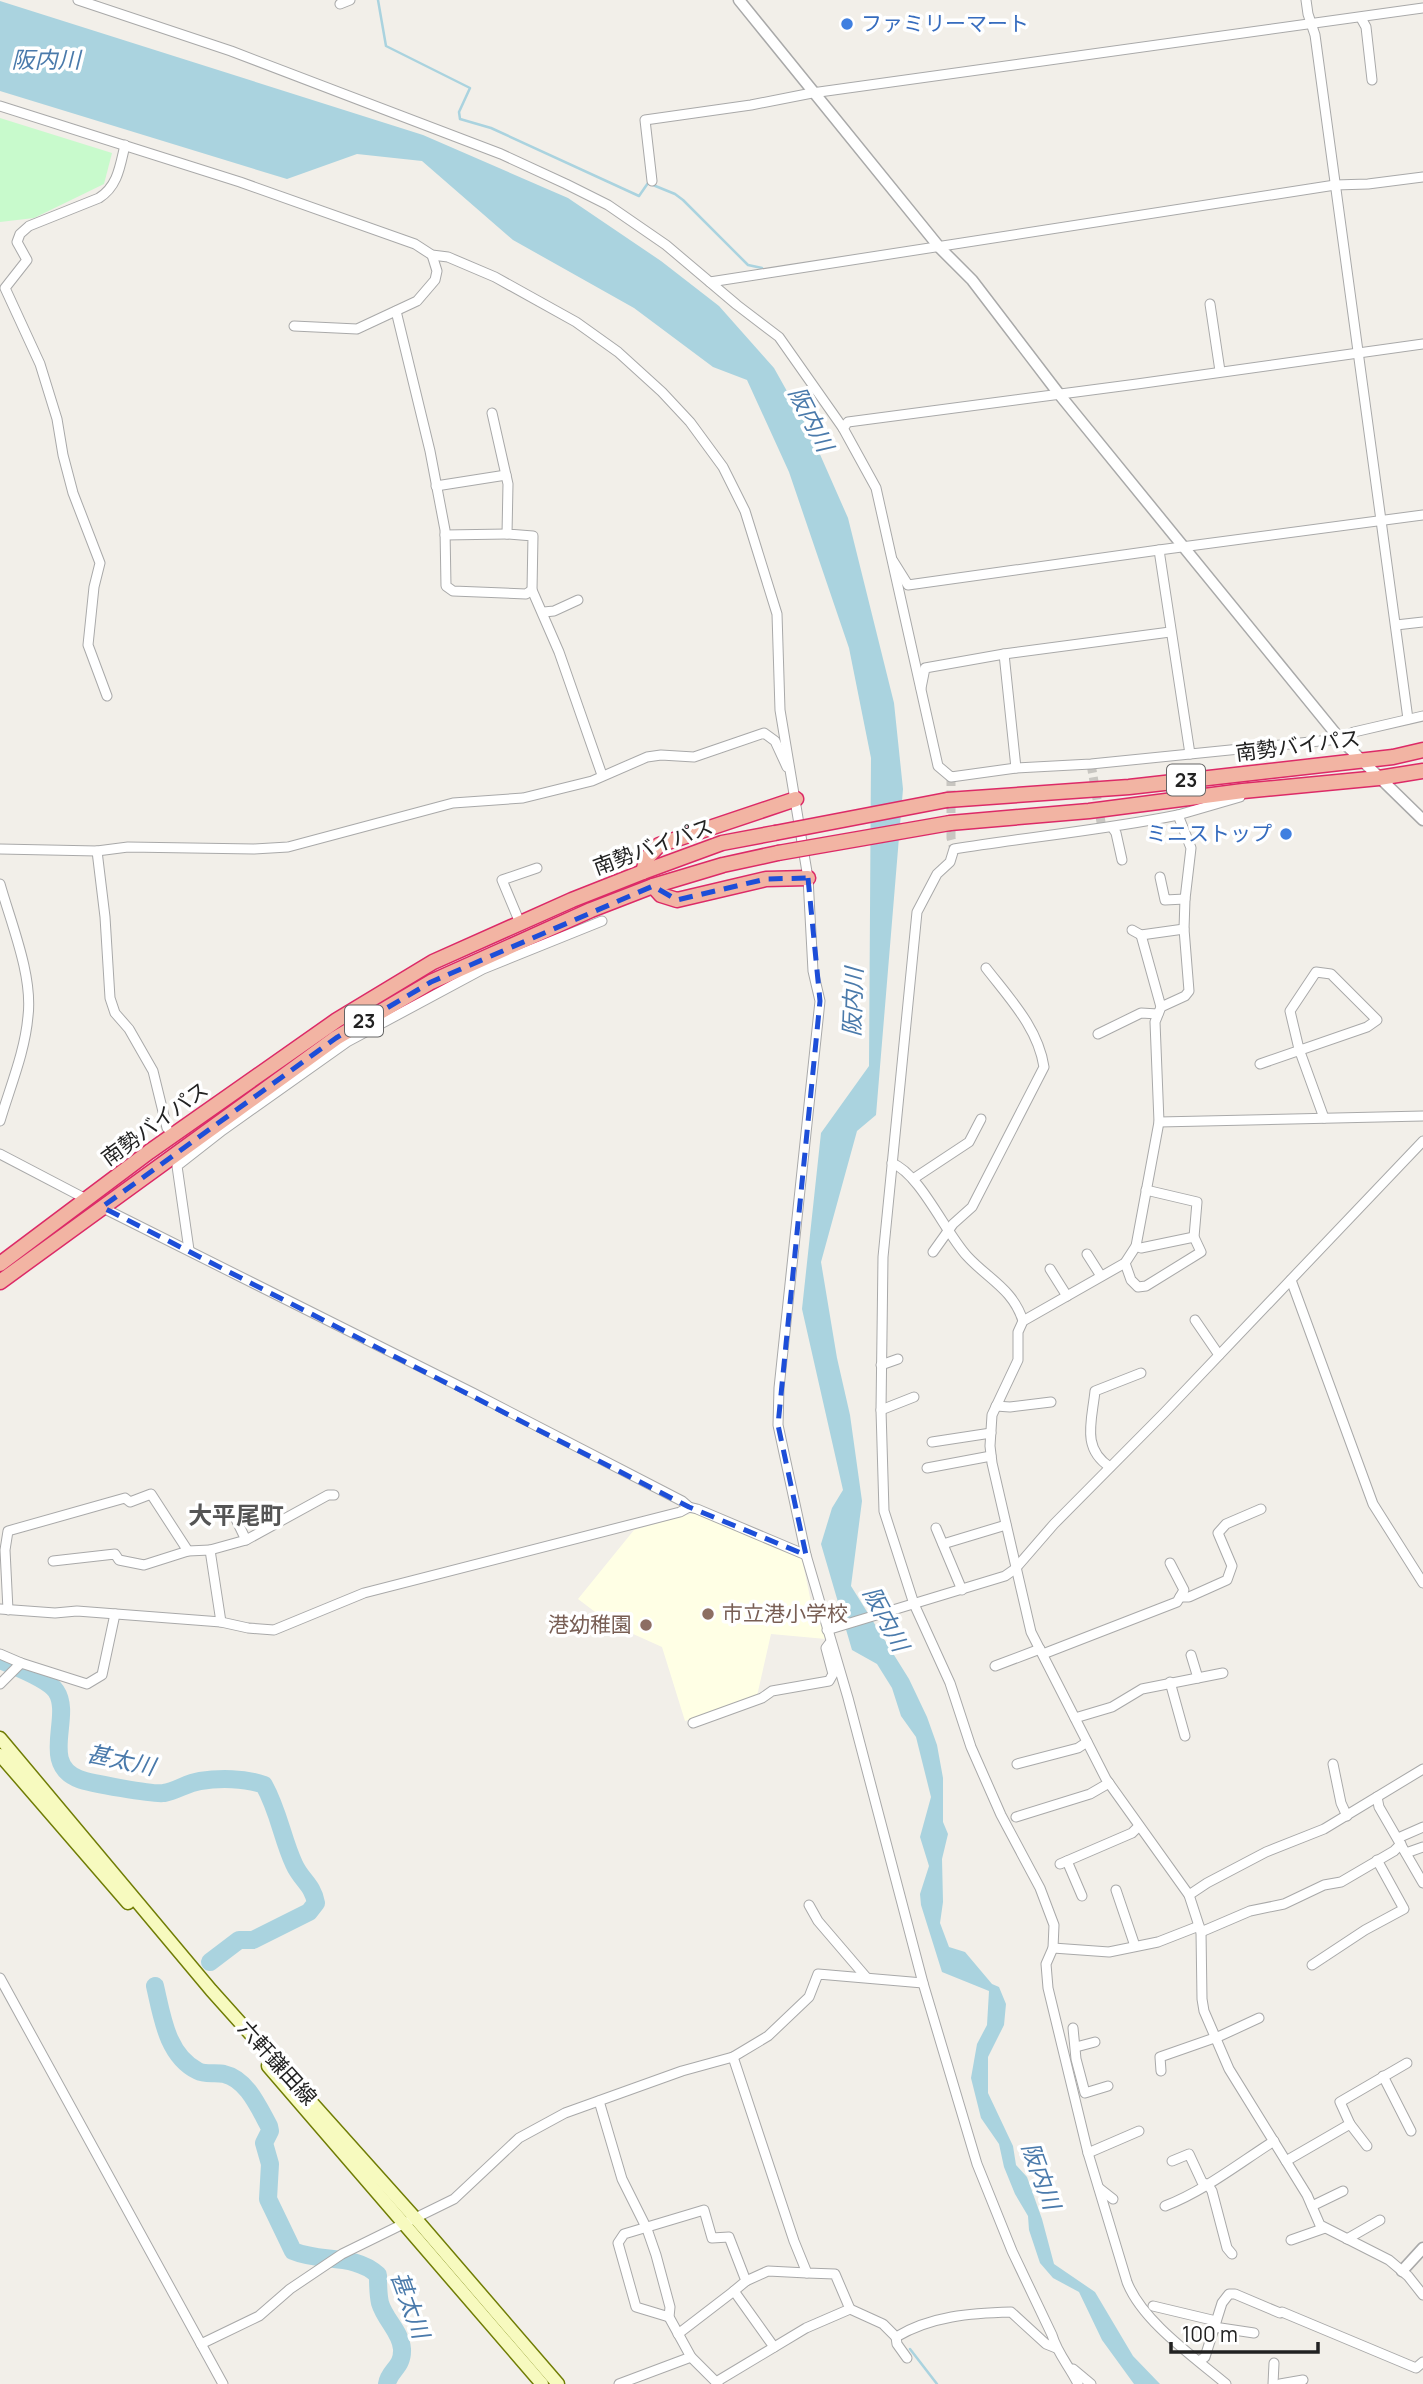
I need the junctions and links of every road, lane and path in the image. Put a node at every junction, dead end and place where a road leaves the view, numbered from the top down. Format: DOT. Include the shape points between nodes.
graph roads {
  1 [pos="78,0"];
  2 [pos="739,0"];
  3 [pos="1307,0"];
  4 [pos="1423,8"];
  5 [pos="1361,18"];
  6 [pos="1312,25"];
  7 [pos="1372,80"];
  8 [pos="812,93"];
  9 [pos="0,106"];
  10 [pos="125,145"];
  11 [pos="1423,177"];
  12 [pos="652,181"];
  13 [pos="1335,185"];
  14 [pos="940,247"];
  15 [pos="432,255"];
  16 [pos="710,282"];
  17 [pos="1210,304"];
  18 [pos="396,311"];
  19 [pos="294,326"];
  20 [pos="1423,344"];
  21 [pos="1358,353"];
  22 [pos="1220,371"];
  23 [pos="1059,394"];
  24 [pos="492,413"];
  25 [pos="844,428"];
  26 [pos="506,475"];
  27 [pos="436,486"];
  28 [pos="1423,515"];
  29 [pos="1380,521"];
  30 [pos="507,534"];
  31 [pos="445,535"];
  32 [pos="1182,546"];
  33 [pos="1159,550"];
  34 [pos="890,557"];
  35 [pos="532,590"];
  36 [pos="578,600"];
  37 [pos="544,612"];
  38 [pos="1423,622"];
  39 [pos="1395,625"];
  40 [pos="1170,632"];
  41 [pos="1004,654"];
  42 [pos="920,693"];
  43 [pos="107,696"];
  44 [pos="1423,716"];
  45 [pos="1408,719"];
  46 [pos="1339,740"];
  47 [pos="1423,750"];
  48 [pos="1189,754"];
  49 [pos="1360,759"];
  50 [pos="1016,768"];
  51 [pos="790,771"];
  52 [pos="1423,771"];
  53 [pos="601,775"];
  54 [pos="1379,778"];
  55 [pos="1243,791"];
  56 [pos="796,799"];
  57 [pos="1178,815"];
  58 [pos="1423,820"];
  59 [pos="1112,827"];
  60 [pos="0,849"];
  61 [pos="97,851"];
  62 [pos="1122,860"];
  63 [pos="537,868"];
  64 [pos="643,872"];
  65 [pos="1160,877"];
  66 [pos="808,878"];
  67 [pos="0,884"];
  68 [pos="653,886"];
  69 [pos="1185,898"];
  70 [pos="602,921"];
  71 [pos="520,923"];
  72 [pos="1184,929"];
  73 [pos="986,968"];
  74 [pos="1159,1011"];
  75 [pos="1098,1034"];
  76 [pos="1299,1049"];
  77 [pos="1260,1064"];
  78 [pos="1423,1116"];
  79 [pos="1324,1118"];
  80 [pos="981,1119"];
  81 [pos="0,1121"];
  82 [pos="1159,1122"];
  83 [pos="167,1128"];
  84 [pos="1423,1141"];
  85 [pos="0,1154"];
  86 [pos="892,1163"];
  87 [pos="913,1179"];
  88 [pos="1146,1190"];
  89 [pos="88,1200"];
  90 [pos="102,1208"];
  91 [pos="948,1232"];
  92 [pos="1195,1237"];
  93 [pos="1136,1246"];
  94 [pos="189,1250"];
  95 [pos="933,1252"];
  96 [pos="1087,1254"];
  97 [pos="1125,1263"];
  98 [pos="0,1264"];
  99 [pos="1050,1269"];
  100 [pos="1101,1276"];
  101 [pos="1292,1280"];
  102 [pos="0,1282"];
  103 [pos="1067,1296"];
  104 [pos="1195,1320"];
  105 [pos="1023,1321"];
  106 [pos="1219,1355"];
  107 [pos="898,1359"];
  108 [pos="881,1365"];
  109 [pos="1141,1373"];
  110 [pos="914,1397"];
  111 [pos="1051,1402"];
  112 [pos="996,1405"];
  113 [pos="881,1410"];
  114 [pos="991,1433"];
  115 [pos="932,1442"];
  116 [pos="991,1456"];
  117 [pos="1110,1467"];
  118 [pos="928,1468"];
  119 [pos="334,1495"];
  120 [pos="689,1507"];
  121 [pos="1261,1509"];
  122 [pos="232,1511"];
  123 [pos="1006,1525"];
  124 [pos="936,1528"];
  125 [pos="246,1540"];
  126 [pos="943,1544"];
  127 [pos="210,1550"];
  128 [pos="188,1551"];
  129 [pos="806,1555"];
  130 [pos="53,1561"];
  131 [pos="1170,1563"];
  132 [pos="1015,1569"];
  133 [pos="1423,1583"];
  134 [pos="962,1590"];
  135 [pos="1180,1597"];
  136 [pos="912,1605"];
  137 [pos="4,1609"];
  138 [pos="116,1614"];
  139 [pos="222,1622"];
  140 [pos="830,1630"];
  141 [pos="831,1642"];
  142 [pos="1042,1652"];
  143 [pos="0,1654"];
  144 [pos="1191,1655"];
  145 [pos="21,1664"];
  146 [pos="995,1666"];
  147 [pos="1223,1673"];
  148 [pos="1198,1678"];
  149 [pos="1170,1682"];
  150 [pos="0,1684"];
  151 [pos="1075,1718"];
  152 [pos="693,1723"];
  153 [pos="1185,1736"];
  154 [pos="0,1738"];
  155 [pos="1087,1742"];
  156 [pos="0,1755"];
  157 [pos="1333,1763"];
  158 [pos="1017,1764"];
  159 [pos="1423,1769"];
  160 [pos="1109,1783"];
  161 [pos="1377,1797"];
  162 [pos="1347,1816"];
  163 [pos="1016,1817"];
  164 [pos="1139,1826"];
  165 [pos="1423,1827"];
  166 [pos="1400,1841"];
  167 [pos="1423,1847"];
  168 [pos="1406,1853"];
  169 [pos="1377,1860"];
  170 [pos="1423,1883"];
  171 [pos="1116,1890"];
  172 [pos="1189,1895"];
  173 [pos="1082,1896"];
  174 [pos="809,1905"];
  175 [pos="1200,1929"];
  176 [pos="1135,1946"];
  177 [pos="1053,1948"];
  178 [pos="1312,1965"];
  179 [pos="866,1977"];
  180 [pos="0,1978"];
  181 [pos="923,1983"];
  182 [pos="1259,2018"];
  183 [pos="1073,2028"];
  184 [pos="1214,2038"];
  185 [pos="1095,2042"];
  186 [pos="1076,2047"];
  187 [pos="733,2057"];
  188 [pos="1071,2060"];
  189 [pos="1406,2063"];
  190 [pos="1161,2071"];
  191 [pos="1383,2076"];
  192 [pos="1108,2086"];
  193 [pos="599,2101"];
  194 [pos="1350,2124"];
  195 [pos="1410,2131"];
  196 [pos="1139,2132"];
  197 [pos="1274,2141"];
  198 [pos="1367,2146"];
  199 [pos="1087,2153"];
  200 [pos="1172,2161"];
  201 [pos="1286,2161"];
  202 [pos="1208,2185"];
  203 [pos="1097,2187"];
  204 [pos="1343,2191"];
  205 [pos="1113,2199"];
  206 [pos="1165,2206"];
  207 [pos="1312,2206"];
  208 [pos="1380,2220"];
  209 [pos="410,2221"];
  210 [pos="1325,2228"];
  211 [pos="647,2229"];
  212 [pos="1347,2239"];
  213 [pos="1291,2240"];
  214 [pos="1423,2248"];
  215 [pos="1232,2254"];
  216 [pos="1402,2271"];
  217 [pos="807,2273"];
  218 [pos="746,2281"];
  219 [pos="734,2291"];
  220 [pos="1423,2295"];
  221 [pos="1153,2306"];
  222 [pos="850,2309"];
  223 [pos="669,2317"];
  224 [pos="1215,2324"];
  225 [pos="1254,2333"];
  226 [pos="677,2334"];
  227 [pos="896,2337"];
  228 [pos="201,2344"];
  229 [pos="775,2347"];
  230 [pos="1056,2348"];
  231 [pos="691,2357"];
  232 [pos="907,2358"];
  233 [pos="1199,2361"];
  234 [pos="1423,2362"];
  235 [pos="1273,2363"];
  236 [pos="1069,2366"];
  237 [pos="1303,2380"];
  238 [pos="717,2383"];
  239 [pos="223,2384"];
  240 [pos="542,2384"];
  241 [pos="558,2384"];
  242 [pos="619,2384"];
  243 [pos="1077,2384"];
  244 [pos="1091,2384"];
  245 [pos="1226,2384"];
  246 [pos="1273,2384"];
  247 [pos="1280,2384"];
  1 -- 16 [label="street" via="231,51 501,154 608,205"];
  2 -- 8 [label="street"];
  3 -- 6 [label="street"];
  4 -- 5 [label="street"];
  5 -- 6 [label="street"];
  5 -- 7 [label="street"];
  6 -- 8 [label="street"];
  6 -- 13 [label="street"];
  8 -- 12 [label="street" via="645,120"];
  8 -- 14 [label="street"];
  9 -- 10 [label="street"];
  10 -- 15 [label="street" via="415,244"];
  10 -- 43 [label="street" via="108,192 20,234 17,242 27,260 5,288 40,364 74,493 100,563 88,645"];
  11 -- 13 [label="street"];
  13 -- 14 [label="street"];
  13 -- 21 [label="street"];
  14 -- 16 [label="street"];
  14 -- 23 [label="street"];
  15 -- 18 [label="street" via="435,280 417,301"];
  15 -- 51 [label="street" via="495,277 576,322 618,352 690,422 723,467 745,511 777,614 780,710"];
  16 -- 25 [label="street" via="779,337"];
  17 -- 22 [label="street"];
  18 -- 19 [label="street" via="357,328"];
  18 -- 27 [label="street"];
  20 -- 21 [label="street"];
  21 -- 22 [label="street"];
  21 -- 29 [label="street"];
  22 -- 23 [label="street"];
  23 -- 25 [label="street" via="848,422"];
  23 -- 32 [label="street"];
  24 -- 26 [label="street"];
  25 -- 34 [label="street" via="876,488"];
  26 -- 27 [label="street"];
  26 -- 30 [label="street"];
  27 -- 31 [label="street"];
  28 -- 29 [label="street"];
  29 -- 32 [label="street"];
  29 -- 39 [label="street"];
  30 -- 31 [label="street"];
  30 -- 35 [label="street" via="533,536"];
  31 -- 35 [label="street" via="446,586 453,591 526,594"];
  32 -- 33 [label="street"];
  32 -- 46 [label="street"];
  33 -- 34 [label="street" via="908,585"];
  33 -- 40 [label="street"];
  34 -- 42 [label="street"];
  35 -- 37 [label="street"];
  36 -- 37 [label="street"];
  37 -- 53 [label="street"];
  38 -- 39 [label="street"];
  39 -- 45 [label="street"];
  40 -- 41 [label="street"];
  40 -- 48 [label="street"];
  41 -- 42 [label="street" via="925,668"];
  41 -- 50 [label="street"];
  42 -- 50 [label="street" via="938,766 951,777"];
  44 -- 45 [label="street"];
  45 -- 46 [label="street"];
  46 -- 48 [label="street"];
  46 -- 49 [label="street"];
  47 -- 49 [label="highway, 南勢バイパス / 23"];
  48 -- 50 [label="street"];
  49 -- 54 [label="street"];
  49 -- 64 [label="highway, 南勢バイパス / 23, bridge" via="1129,787 947,800 722,843"];
  51 -- 53 [label="street" via="775,741 764,733 694,757 647,757"];
  51 -- 56 [label="street"];
  52 -- 54 [label="highway, 南勢バイパス / 23"];
  53 -- 61 [label="street" via="523,799 453,803 288,847 128,846"];
  54 -- 55 [label="highway, 南勢バイパス / 23"];
  54 -- 58 [label="street"];
  55 -- 57 [label="street" via="1244,796"];
  55 -- 68 [label="highway, 南勢バイパス / 23, bridge" via="950,823 778,853"];
  56 -- 64 [label="highway" via="659,845 647,858"];
  56 -- 66 [label="street"];
  57 -- 59 [label="street"];
  57 -- 69 [label="street" via="1191,848"];
  59 -- 62 [label="street"];
  59 -- 86 [label="street" via="954,849 950,862 937,874 918,912"];
  60 -- 61 [label="street"];
  61 -- 83 [label="street" via="110,998 153,1071"];
  63 -- 71 [label="street" via="502,880"];
  64 -- 71 [label="highway, 南勢バイパス / 23"];
  65 -- 69 [label="street" via="1165,900"];
  66 -- 68 [label="highway" via="766,880 677,900 661,895"];
  66 -- 129 [label="street" via="813,971 820,1001 778,1425"];
  67 -- 81 [label="street" via="26,980 29,1015"];
  68 -- 90 [label="highway, 南勢バイパス / 23" via="431,982 336,1038"];
  69 -- 72 [label="street"];
  70 -- 94 [label="street" via="483,970 347,1042 177,1166"];
  71 -- 89 [label="highway, 南勢バイパス / 23" via="433,962 337,1020"];
  72 -- 74 [label="street" via="1189,990"];
  72 -- 74 [label="street" via="1137,933"];
  73 -- 91 [label="street" via="1022,1012 1042,1050 1044,1067 972,1207"];
  74 -- 75 [label="street" via="1141,1013"];
  74 -- 82 [label="street" via="1155,1022"];
  76 -- 76 [label="street" via="1290,1011 1316,972 1331,974 1377,1020"];
  76 -- 77 [label="street"];
  76 -- 79 [label="street"];
  78 -- 79 [label="street"];
  79 -- 82 [label="street"];
  80 -- 87 [label="street" via="969,1142"];
  82 -- 88 [label="street"];
  84 -- 101 [label="street"];
  85 -- 89 [label="street"];
  86 -- 87 [label="street"];
  86 -- 108 [label="street" via="883,1257"];
  87 -- 91 [label="street"];
  88 -- 92 [label="street" via="1197,1202"];
  88 -- 93 [label="street"];
  89 -- 90 [label="street"];
  89 -- 98 [label="highway, 南勢バイパス / 23"];
  90 -- 94 [label="street"];
  90 -- 102 [label="highway, 南勢バイパス / 23"];
  91 -- 95 [label="street"];
  91 -- 105 [label="street" via="1014,1299"];
  92 -- 93 [label="street"];
  92 -- 97 [label="street" via="1201,1252 1146,1286 1138,1287 1131,1280"];
  93 -- 97 [label="street"];
  94 -- 120 [label="street"];
  96 -- 100 [label="street"];
  97 -- 100 [label="street"];
  99 -- 103 [label="street"];
  100 -- 103 [label="street"];
  101 -- 106 [label="street"];
  101 -- 133 [label="street" via="1373,1504"];
  103 -- 105 [label="street"];
  104 -- 106 [label="street"];
  105 -- 112 [label="street" via="1018,1332 1018,1360"];
  106 -- 117 [label="street"];
  107 -- 108 [label="street"];
  108 -- 113 [label="street"];
  109 -- 117 [label="street" via="1095,1391 1090,1443 1100,1461"];
  110 -- 113 [label="street"];
  111 -- 112 [label="street"];
  112 -- 114 [label="street"];
  113 -- 136 [label="street" via="884,1511"];
  114 -- 115 [label="street"];
  114 -- 116 [label="street"];
  116 -- 118 [label="street"];
  116 -- 123 [label="street"];
  117 -- 132 [label="street"];
  119 -- 125 [label="street"];
  120 -- 129 [label="street"];
  120 -- 139 [label="street" via="364,1593 274,1630"];
  121 -- 135 [label="street" via="1226,1524 1218,1533 1232,1566 1227,1580"];
  122 -- 125 [label="street"];
  123 -- 126 [label="street"];
  123 -- 132 [label="street"];
  124 -- 126 [label="street"];
  125 -- 127 [label="street"];
  126 -- 134 [label="street"];
  127 -- 128 [label="street"];
  127 -- 139 [label="street"];
  128 -- 130 [label="street" via="144,1565 119,1560 115,1554"];
  128 -- 137 [label="street" via="151,1494 8,1531"];
  129 -- 140 [label="street"];
  131 -- 135 [label="street" via="1184,1590"];
  132 -- 134 [label="street"];
  132 -- 142 [label="street" via="1031,1632"];
  134 -- 136 [label="street"];
  135 -- 142 [label="street" via="1177,1602"];
  136 -- 140 [label="street"];
  136 -- 177 [label="street" via="950,1683 991,1794 1047,1903 1054,1925"];
  137 -- 138 [label="street"];
  138 -- 139 [label="street"];
  138 -- 145 [label="street" via="102,1675 87,1684"];
  140 -- 141 [label="street"];
  141 -- 152 [label="street" via="826,1648 833,1674 829,1681 772,1691"];
  141 -- 181 [label="street"];
  142 -- 146 [label="street"];
  142 -- 151 [label="street"];
  143 -- 145 [label="street"];
  144 -- 148 [label="street"];
  145 -- 150 [label="street"];
  147 -- 148 [label="street"];
  148 -- 149 [label="street"];
  149 -- 151 [label="street"];
  149 -- 153 [label="street"];
  151 -- 155 [label="street"];
  154 -- 209 [label="main road, 六軒鎌田線"];
  155 -- 158 [label="street"];
  155 -- 160 [label="street"];
  156 -- 209 [label="main road, 六軒鎌田線"];
  157 -- 162 [label="street"];
  159 -- 161 [label="street"];
  160 -- 163 [label="street" via="1090,1794"];
  160 -- 164 [label="street"];
  161 -- 162 [label="street"];
  161 -- 166 [label="street"];
  162 -- 172 [label="street" via="1266,1852"];
  164 -- 172 [label="street"];
  164 -- 173 [label="street" via="1064,1862"];
  165 -- 166 [label="street"];
  166 -- 168 [label="street"];
  166 -- 169 [label="street" via="1394,1851"];
  167 -- 168 [label="street"];
  168 -- 170 [label="street"];
  169 -- 175 [label="street" via="1341,1882"];
  169 -- 178 [label="street" via="1404,1909"];
  171 -- 176 [label="street"];
  172 -- 175 [label="street"];
  174 -- 179 [label="street"];
  175 -- 176 [label="street"];
  175 -- 184 [label="street" via="1202,1999"];
  176 -- 177 [label="street" via="1109,1952"];
  177 -- 188 [label="street" via="1046,1965 1048,1988"];
  179 -- 181 [label="street"];
  179 -- 187 [label="street" via="818,1974 808,1997 768,2036"];
  180 -- 228 [label="street"];
  181 -- 230 [label="street" via="977,2164"];
  182 -- 184 [label="street"];
  183 -- 186 [label="street"];
  184 -- 190 [label="street" via="1160,2057"];
  184 -- 197 [label="street"];
  185 -- 186 [label="street"];
  186 -- 188 [label="street"];
  187 -- 193 [label="street"];
  187 -- 217 [label="street"];
  188 -- 192 [label="street" via="1085,2093"];
  188 -- 199 [label="street"];
  189 -- 191 [label="street"];
  191 -- 194 [label="street" via="1340,2102"];
  191 -- 195 [label="street"];
  193 -- 209 [label="street" via="519,2138 454,2199"];
  193 -- 211 [label="street" via="622,2179"];
  194 -- 198 [label="street"];
  194 -- 201 [label="street"];
  196 -- 199 [label="street"];
  197 -- 201 [label="street"];
  197 -- 202 [label="street"];
  199 -- 203 [label="street"];
  200 -- 202 [label="street" via="1189,2154 1202,2182"];
  201 -- 207 [label="street"];
  202 -- 206 [label="street"];
  202 -- 215 [label="street"];
  203 -- 205 [label="street"];
  203 -- 233 [label="street" via="1134,2299"];
  204 -- 207 [label="street"];
  207 -- 210 [label="street"];
  208 -- 212 [label="street"];
  209 -- 228 [label="street" via="342,2255 259,2316"];
  209 -- 240 [label="main road, 六軒鎌田線"];
  209 -- 241 [label="main road, 六軒鎌田線"];
  210 -- 212 [label="street"];
  210 -- 213 [label="street"];
  211 -- 218 [label="street" via="704,2210 712,2238 729,2237"];
  211 -- 223 [label="street"];
  211 -- 223 [label="street" via="624,2234 618,2243 636,2307"];
  212 -- 216 [label="street"];
  214 -- 216 [label="street"];
  216 -- 220 [label="street"];
  217 -- 218 [label="street" via="768,2272"];
  217 -- 222 [label="street" via="835,2274"];
  218 -- 219 [label="street"];
  219 -- 226 [label="street"];
  219 -- 229 [label="street"];
  221 -- 224 [label="street"];
  222 -- 227 [label="street" via="883,2324"];
  222 -- 229 [label="street"];
  223 -- 226 [label="street"];
  224 -- 225 [label="street"];
  224 -- 233 [label="street" via="1205,2357"];
  224 -- 234 [label="street" via="1222,2303 1228,2294 1234,2294 1416,2368"];
  226 -- 231 [label="street"];
  227 -- 230 [label="street" via="945,2318 1011,2312"];
  227 -- 232 [label="street"];
  228 -- 239 [label="street"];
  229 -- 238 [label="street"];
  230 -- 236 [label="street"];
  231 -- 238 [label="street"];
  231 -- 242 [label="street"];
  233 -- 245 [label="street"];
  235 -- 246 [label="street"];
  236 -- 243 [label="street"];
  236 -- 244 [label="street"];
  237 -- 247 [label="street"];
}
